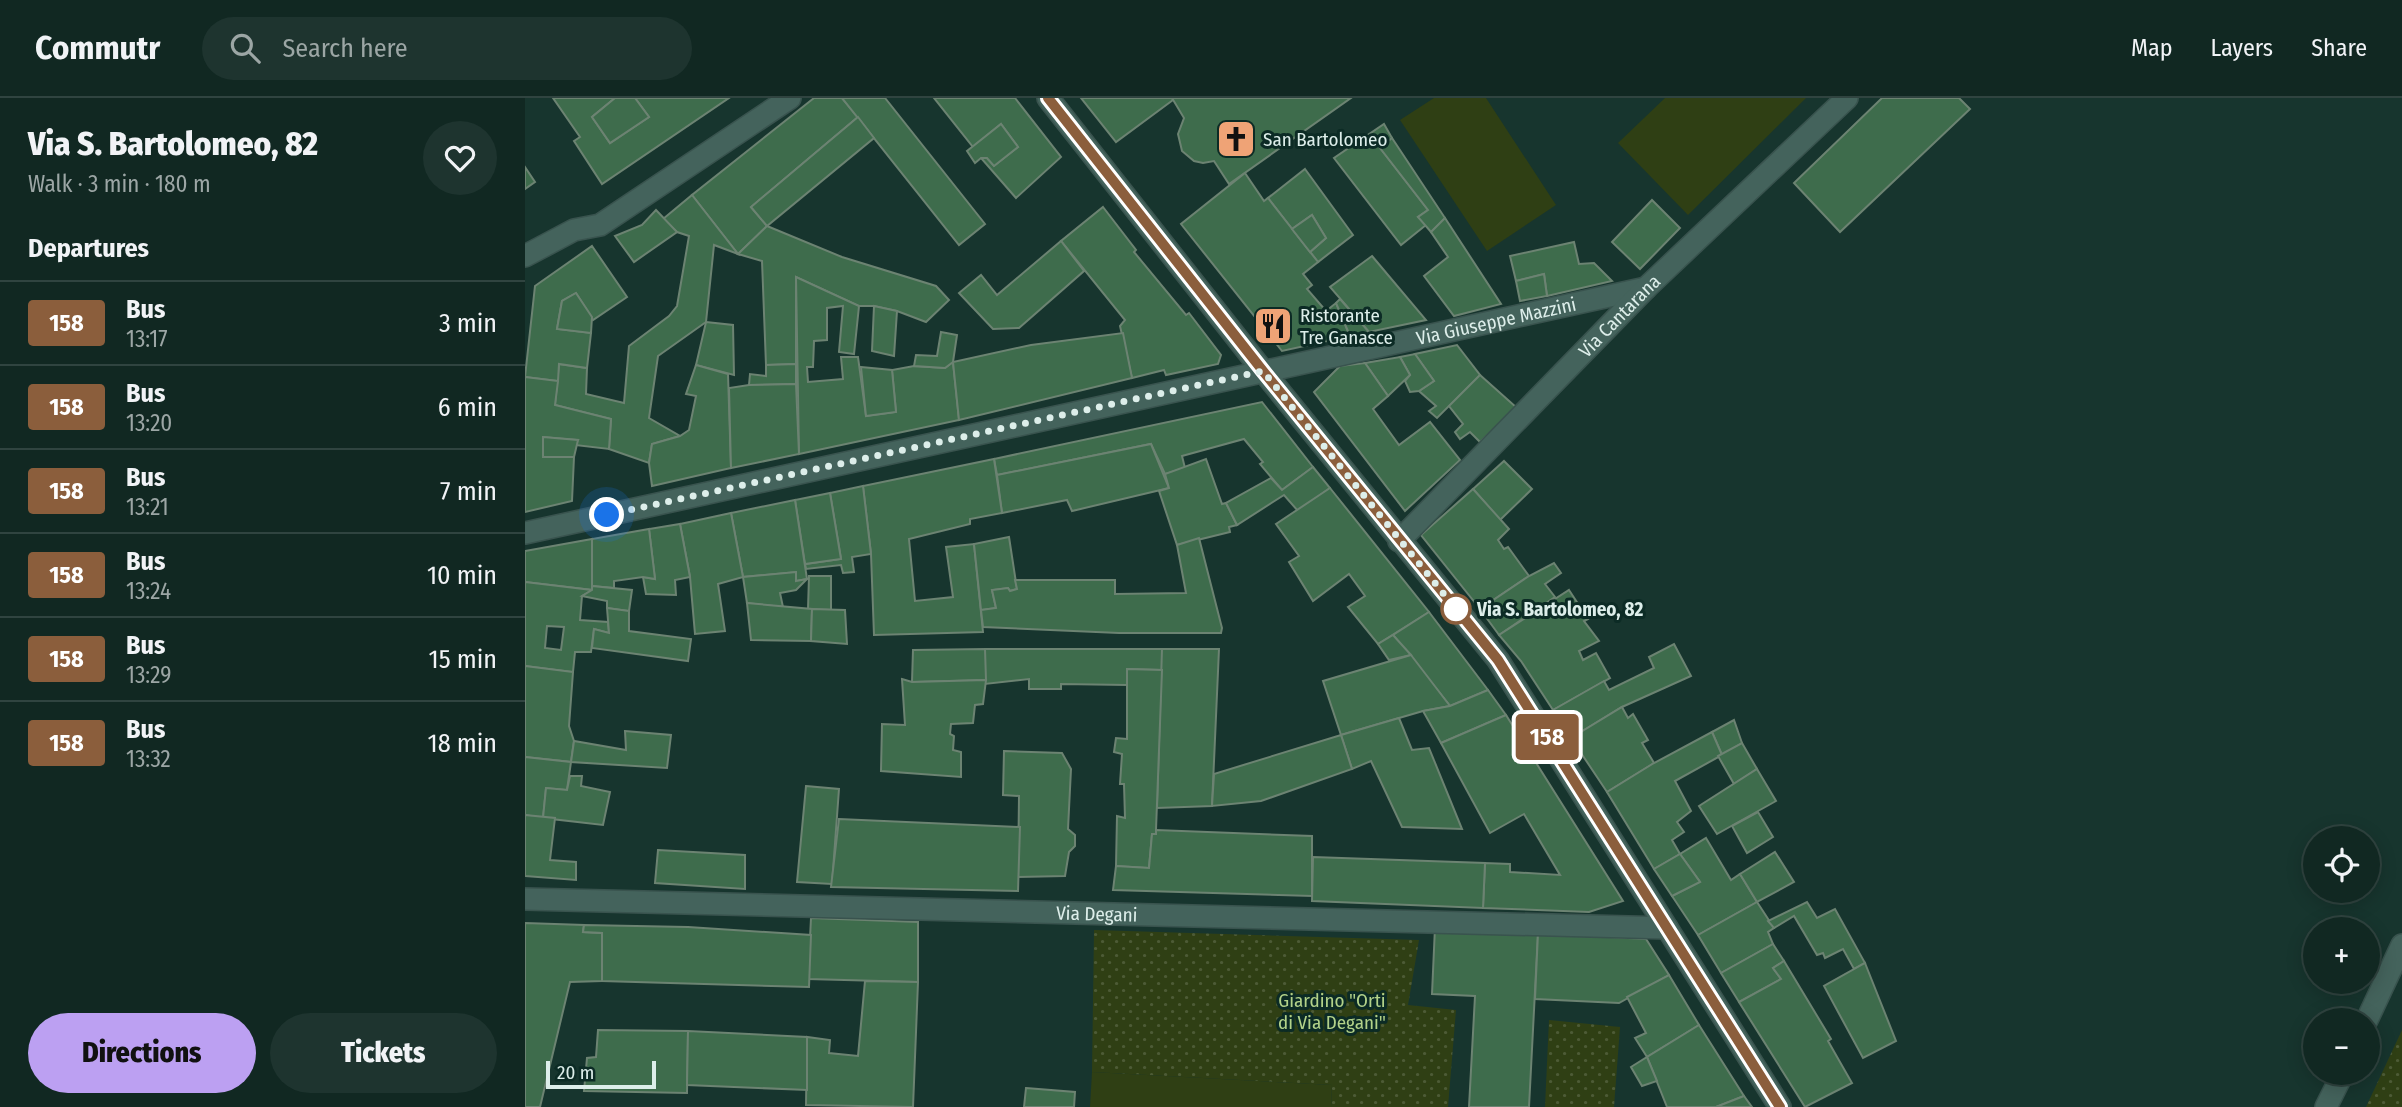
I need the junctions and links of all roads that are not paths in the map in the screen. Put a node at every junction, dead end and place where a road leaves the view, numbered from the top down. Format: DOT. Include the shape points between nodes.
graph roads {
  1 [pos="790,98"];
  2 [pos="1048,98"];
  3 [pos="1847,98"];
  4 [pos="525,256"];
  5 [pos="1646,288"];
  6 [pos="1263,371"];
  7 [pos="525,533"];
  8 [pos="1399,541"];
  9 [pos="525,899"];
  10 [pos="1668,928"];
  11 [pos="2402,946"];
  12 [pos="2373,1008"];
  13 [pos="2337,1085"];
  14 [pos="1780,1107"];
  15 [pos="2326,1107"];
  1 -- 4 [label="street" via="600,225 574,230"];
  2 -- 6 [label="street"];
  3 -- 5 [label="street, Via Cantarana"];
  5 -- 6 [label="street, Via Giuseppe Mazzini"];
  5 -- 8 [label="street, Via Cantarana"];
  6 -- 7 [label="street, Via Giuseppe Mazzini"];
  6 -- 8 [label="street"];
  8 -- 10 [label="street" via="1498,660"];
  9 -- 10 [label="street, Via Degani"];
  10 -- 14 [label="street"];
  11 -- 12 [label="street"];
  13 -- 15 [label="street"];
}
